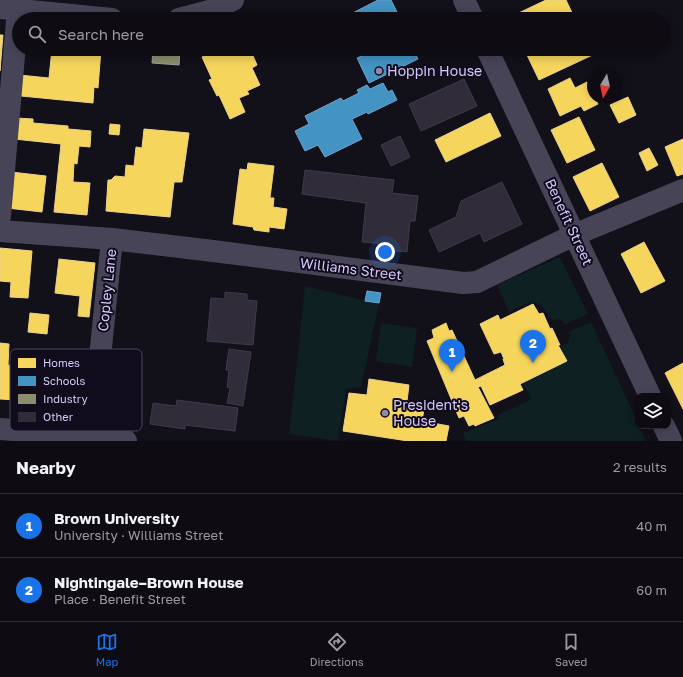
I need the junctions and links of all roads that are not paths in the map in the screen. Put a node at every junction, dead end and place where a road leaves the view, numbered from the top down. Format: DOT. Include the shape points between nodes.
graph roads {
  1 [pos="233,0"];
  2 [pos="464,0"];
  3 [pos="9,9"];
  4 [pos="40,12"];
  5 [pos="205,12"];
  6 [pos="470,12"];
  7 [pos="490,56"];
  8 [pos="683,190"];
  9 [pos="0,216"];
  10 [pos="0,231"];
  11 [pos="574,236"];
  12 [pos="112,239"];
  13 [pos="101,349"];
  14 [pos="649,393"];
  15 [pos="0,429"];
  16 [pos="665,429"];
  17 [pos="10,430"];
  18 [pos="26,431"];
  19 [pos="93,431"];
  20 [pos="92,436"];
  21 [pos="126,441"];
  22 [pos="671,441"];
  1 -- 5 [label="street"];
  2 -- 6 [label="street"];
  3 -- 4 [label="street"];
  3 -- 9 [label="street"];
  7 -- 11 [label="street, Benefit Street"];
  8 -- 11 [label="street, Williams Street"];
  10 -- 12 [label="street, Williams Street"];
  11 -- 12 [label="street, Williams Street" via="478,282 463,283"];
  11 -- 14 [label="street, Benefit Street"];
  12 -- 13 [label="street, Copley Lane"];
  15 -- 17 [label="street"];
  16 -- 22 [label="street"];
  18 -- 20 [label="street"];
  19 -- 20 [label="street, Copley Lane"];
  20 -- 21 [label="street"];
}
